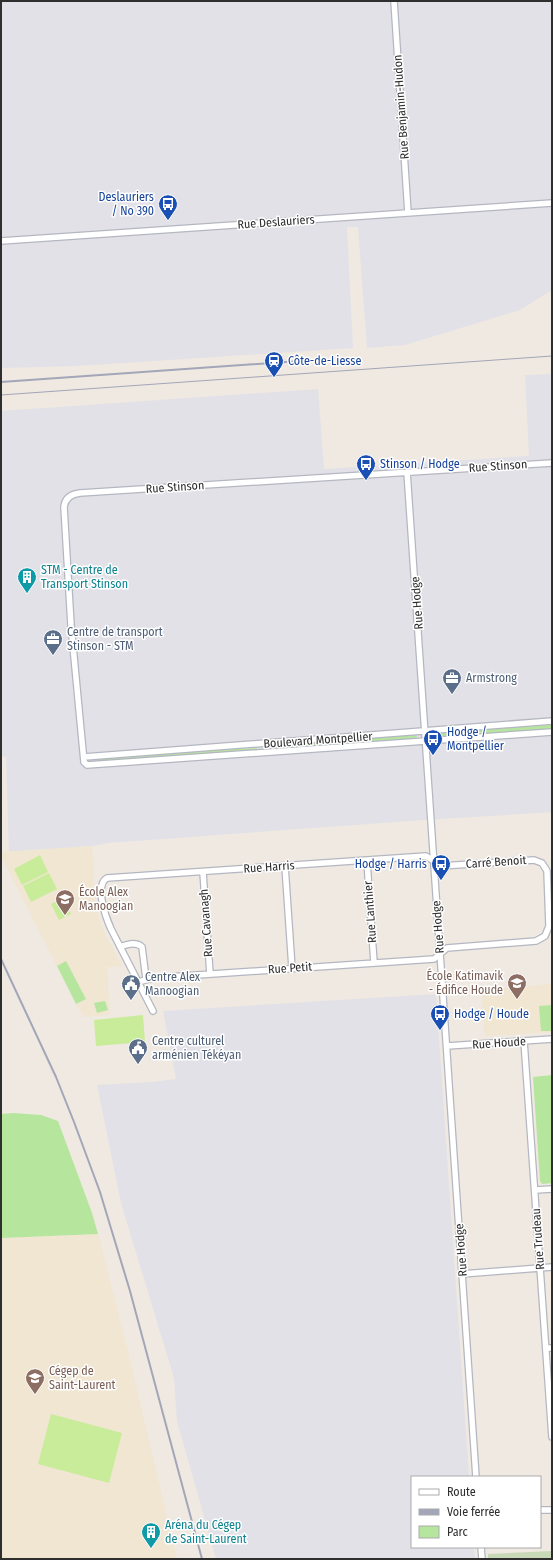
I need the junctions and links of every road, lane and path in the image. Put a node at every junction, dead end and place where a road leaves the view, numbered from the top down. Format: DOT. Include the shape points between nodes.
graph roads {
  1 [pos="394,1"];
  2 [pos="552,203"];
  3 [pos="408,213"];
  4 [pos="1,241"];
  5 [pos="552,463"];
  6 [pos="407,472"];
  7 [pos="552,721"];
  8 [pos="425,731"];
  9 [pos="552,732"];
  10 [pos="426,741"];
  11 [pos="84,757"];
  12 [pos="86,765"];
  13 [pos="367,861"];
  14 [pos="434,861"];
  15 [pos="285,866"];
  16 [pos="203,872"];
  17 [pos="120,947"];
  18 [pos="440,953"];
  19 [pos="374,963"];
  20 [pos="292,968"];
  21 [pos="210,974"];
  22 [pos="146,979"];
  23 [pos="138,982"];
  24 [pos="153,1011"];
  25 [pos="552,1039"];
  26 [pos="524,1041"];
  27 [pos="447,1046"];
  28 [pos="552,1189"];
  29 [pos="535,1190"];
  30 [pos="552,1267"];
  31 [pos="540,1268"];
  32 [pos="462,1274"];
  33 [pos="549,1348"];
  34 [pos="552,1428"];
  35 [pos="552,1437"];
  36 [pos="476,1476"];
  37 [pos="541,1510"];
  38 [pos="552,1510"];
  39 [pos="481,1548"];
  40 [pos="482,1559"];
  1 -- 3 [label="street, Rue Benjamin-Hudon"];
  2 -- 3 [label="street, Rue Deslauriers"];
  3 -- 4 [label="street, Rue Deslauriers"];
  5 -- 6 [label="street, Rue Stinson"];
  6 -- 8 [label="street, Rue Hodge"];
  6 -- 11 [label="street, Rue Stinson" via="80,493 69,497 64,508 71,625"];
  7 -- 8 [label="street, Boulevard Montpellier"];
  8 -- 10 [label="street, Rue Hodge"];
  8 -- 11 [label="street, Boulevard Montpellier"];
  9 -- 10 [label="street, Boulevard Montpellier"];
  10 -- 12 [label="street, Boulevard Montpellier"];
  10 -- 14 [label="street, Rue Hodge"];
  11 -- 12 [label="street, Rue Stinson"];
  13 -- 14 [label="street, Rue Harris" via="426,856"];
  13 -- 15 [label="street, Rue Harris"];
  13 -- 19 [label="street, Rue Lanthier"];
  14 -- 18 [label="street, Rue Hodge"];
  14 -- 18 [label="street, Carré Benoit" via="441,866 534,860 544,865 548,876 549,926 543,938 532,942 447,948"];
  15 -- 16 [label="street, Rue Harris"];
  15 -- 20 [label="street"];
  16 -- 17 [label="street, Rue Harris" via="109,878 103,881 101,887 104,911"];
  16 -- 21 [label="street, Rue Cavanagh"];
  17 -- 22 [label="street" via="130,944 141,946"];
  17 -- 23 [label="street"];
  18 -- 19 [label="street, Rue Petit" via="434,958"];
  18 -- 27 [label="street, Rue Hodge"];
  19 -- 20 [label="street, Rue Petit"];
  20 -- 21 [label="street, Rue Petit"];
  21 -- 22 [label="street, Rue Petit"];
  22 -- 23 [label="street, Rue Petit"];
  23 -- 24 [label="street"];
  25 -- 26 [label="street, Rue Houde"];
  26 -- 27 [label="street, Rue Houde"];
  26 -- 29 [label="street, Rue Trudeau"];
  27 -- 32 [label="street, Rue Hodge"];
  28 -- 29 [label="street"];
  29 -- 31 [label="street, Rue Trudeau"];
  30 -- 31 [label="street"];
  31 -- 32 [label="street"];
  31 -- 33 [label="street, Rue Trudeau"];
  32 -- 36 [label="street, Rue Hodge"];
  33 -- 34 [label="street, Rue Trudeau"];
  34 -- 35 [label="street, Rue Trudeau"];
  37 -- 38 [label="street"];
  39 -- 40 [label="street"];
}
